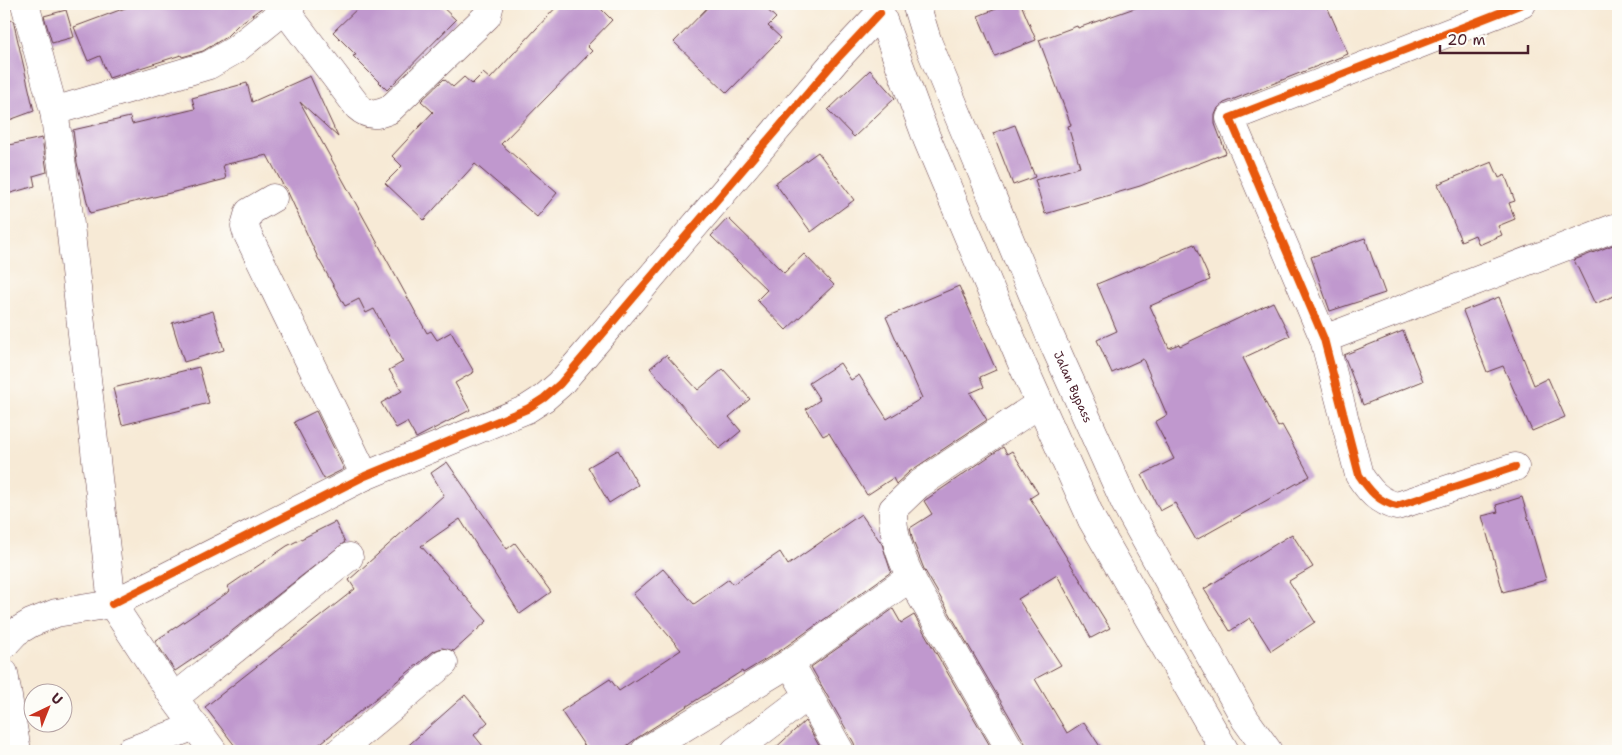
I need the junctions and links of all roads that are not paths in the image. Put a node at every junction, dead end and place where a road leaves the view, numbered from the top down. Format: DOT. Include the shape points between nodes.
graph roads {
  1 [pos="25,4"];
  2 [pos="490,4"];
  3 [pos="916,4"];
  4 [pos="1522,4"];
  5 [pos="288,7"];
  6 [pos="878,8"];
  7 [pos="54,111"];
  8 [pos="273,198"];
  9 [pos="1614,228"];
  10 [pos="1324,339"];
  11 [pos="1039,404"];
  12 [pos="1515,467"];
  13 [pos="365,476"];
  14 [pos="1125,503"];
  15 [pos="1092,520"];
  16 [pos="350,557"];
  17 [pos="911,577"];
  18 [pos="112,604"];
  19 [pos="4,645"];
  20 [pos="790,662"];
  21 [pos="444,663"];
  22 [pos="4,673"];
  23 [pos="810,695"];
  24 [pos="174,698"];
  25 [pos="195,726"];
  26 [pos="17,751"];
  27 [pos="130,751"];
  28 [pos="213,751"];
  29 [pos="340,751"];
  30 [pos="645,751"];
  31 [pos="735,751"];
  32 [pos="840,751"];
  33 [pos="1011,751"];
  34 [pos="1225,751"];
  35 [pos="1268,751"];
  1 -- 7 [label="main road"];
  2 -- 5 [label="main road" via="487,16 389,110 376,115 358,107"];
  3 -- 14 [label="main road, Jalan Bypass" via="928,43 1042,318"];
  4 -- 10 [label="main road" via="1230,118"];
  5 -- 7 [label="main road" via="235,50 209,65"];
  6 -- 11 [label="main road" via="927,139"];
  6 -- 13 [label="main road" via="560,384 527,409"];
  7 -- 18 [label="main road" via="68,207"];
  8 -- 13 [label="main road" via="249,212 245,226 247,233"];
  9 -- 10 [label="main road"];
  10 -- 12 [label="main road" via="1359,474 1377,498 1397,506 1412,503"];
  11 -- 15 [label="main road"];
  11 -- 17 [label="main road" via="918,484 893,509 895,538"];
  13 -- 18 [label="main road"];
  14 -- 15 [label="main road"];
  14 -- 35 [label="main road, Jalan Bypass" via="1245,719"];
  15 -- 34 [label="main road"];
  16 -- 24 [label="main road"];
  17 -- 20 [label="main road"];
  17 -- 33 [label="main road"];
  18 -- 19 [label="main road" via="56,613 16,632"];
  18 -- 24 [label="main road"];
  20 -- 23 [label="main road"];
  20 -- 30 [label="main road"];
  21 -- 29 [label="main road"];
  22 -- 26 [label="main road"];
  23 -- 31 [label="main road"];
  23 -- 32 [label="main road"];
  24 -- 25 [label="main road"];
  25 -- 27 [label="main road"];
  25 -- 28 [label="main road"];
}
